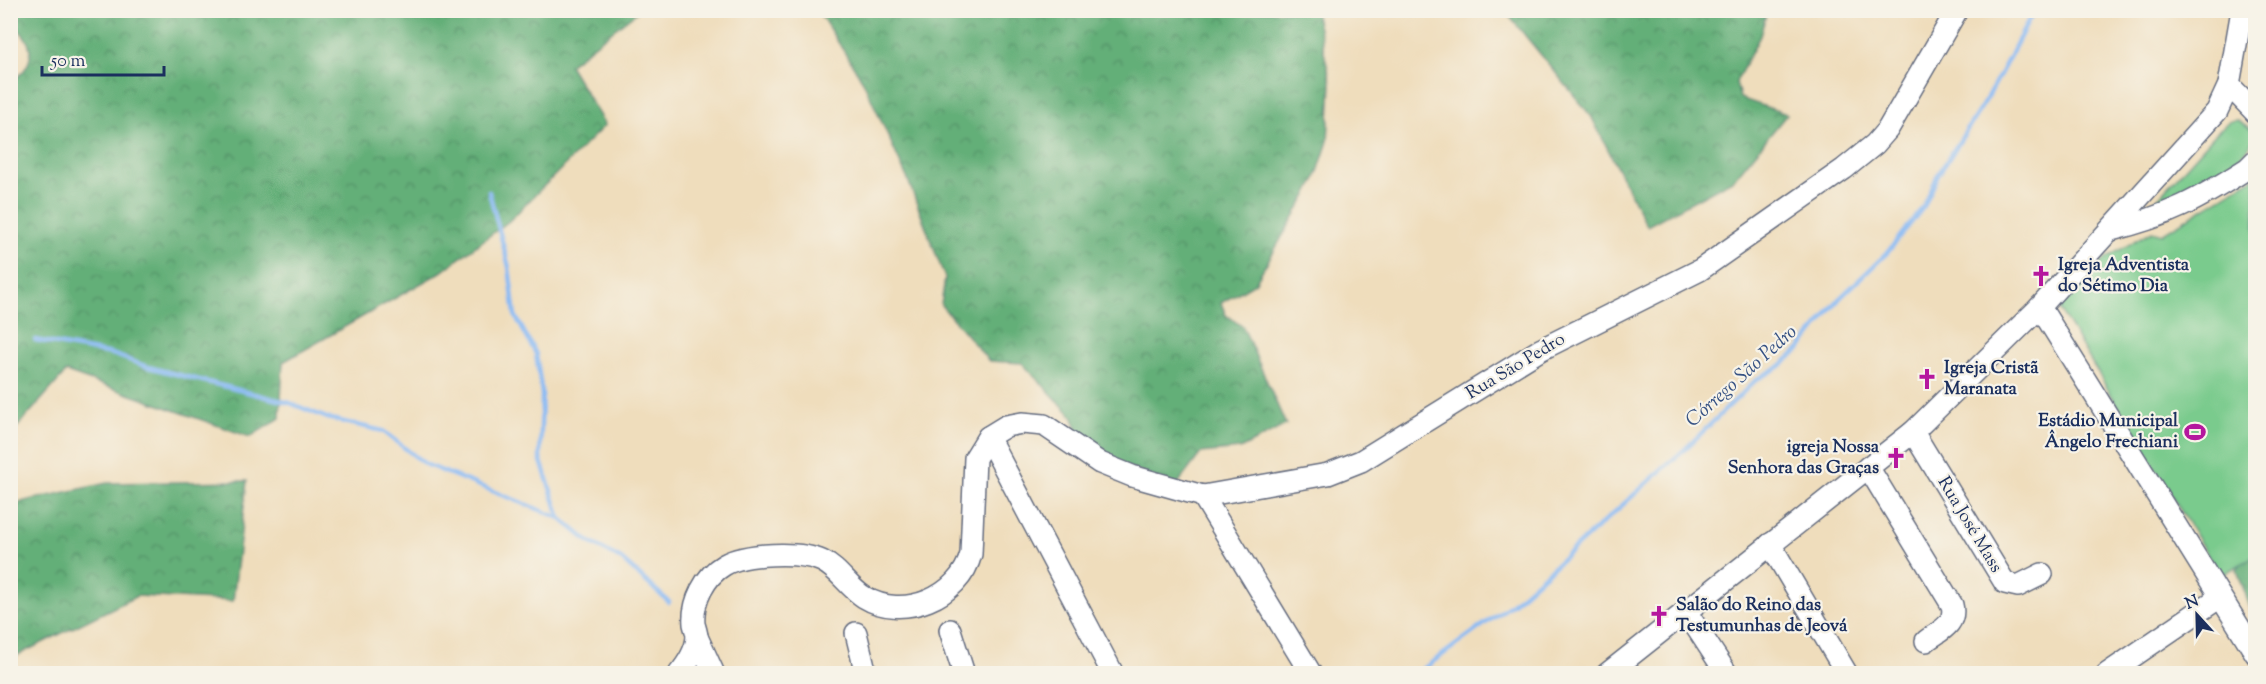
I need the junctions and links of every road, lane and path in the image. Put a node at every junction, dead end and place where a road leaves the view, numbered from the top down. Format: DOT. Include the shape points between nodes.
graph roads {
  1 [pos="1957,10"];
  2 [pos="2242,10"];
  3 [pos="2229,85"];
  4 [pos="2256,113"];
  5 [pos="2256,160"];
  6 [pos="2111,230"];
  7 [pos="2040,307"];
  8 [pos="1913,432"];
  9 [pos="988,437"];
  10 [pos="1868,467"];
  11 [pos="1203,496"];
  12 [pos="1770,544"];
  13 [pos="2042,574"];
  14 [pos="2220,597"];
  15 [pos="1687,613"];
  16 [pos="950,630"];
  17 [pos="856,633"];
  18 [pos="697,637"];
  19 [pos="1926,641"];
  20 [pos="2256,654"];
  21 [pos="679,674"];
  22 [pos="714,674"];
  23 [pos="866,674"];
  24 [pos="964,674"];
  25 [pos="1113,674"];
  26 [pos="1311,674"];
  27 [pos="1607,674"];
  28 [pos="1727,674"];
  29 [pos="1847,674"];
  30 [pos="2107,674"];
  1 -- 11 [label="street, Rua São Pedro" via="1898,114 1875,144 1700,270 1540,350 1361,461 1328,474"];
  2 -- 3 [label="street"];
  3 -- 4 [label="street"];
  3 -- 6 [label="street" via="2208,124"];
  5 -- 6 [label="street" via="2186,206 2154,220"];
  6 -- 7 [label="street"];
  7 -- 8 [label="street"];
  7 -- 14 [label="street"];
  8 -- 10 [label="street"];
  8 -- 13 [label="street, Rua José Mass" via="2005,583 2018,586"];
  9 -- 11 [label="street, Rua São Pedro" via="1013,423 1044,425 1100,463"];
  9 -- 18 [label="street" via="975,458 971,554 967,569 948,590 918,604 886,604 862,596 822,561 793,555 741,558 716,570 702,588 694,622"];
  9 -- 25 [label="street"];
  10 -- 12 [label="street"];
  10 -- 19 [label="street" via="1952,605 1951,623"];
  11 -- 26 [label="street"];
  12 -- 15 [label="street"];
  12 -- 29 [label="street"];
  14 -- 20 [label="street"];
  14 -- 30 [label="street"];
  15 -- 27 [label="street"];
  15 -- 28 [label="street"];
  16 -- 24 [label="street"];
  17 -- 23 [label="street"];
  18 -- 21 [label="street" via="693,654"];
  18 -- 22 [label="street"];
}
